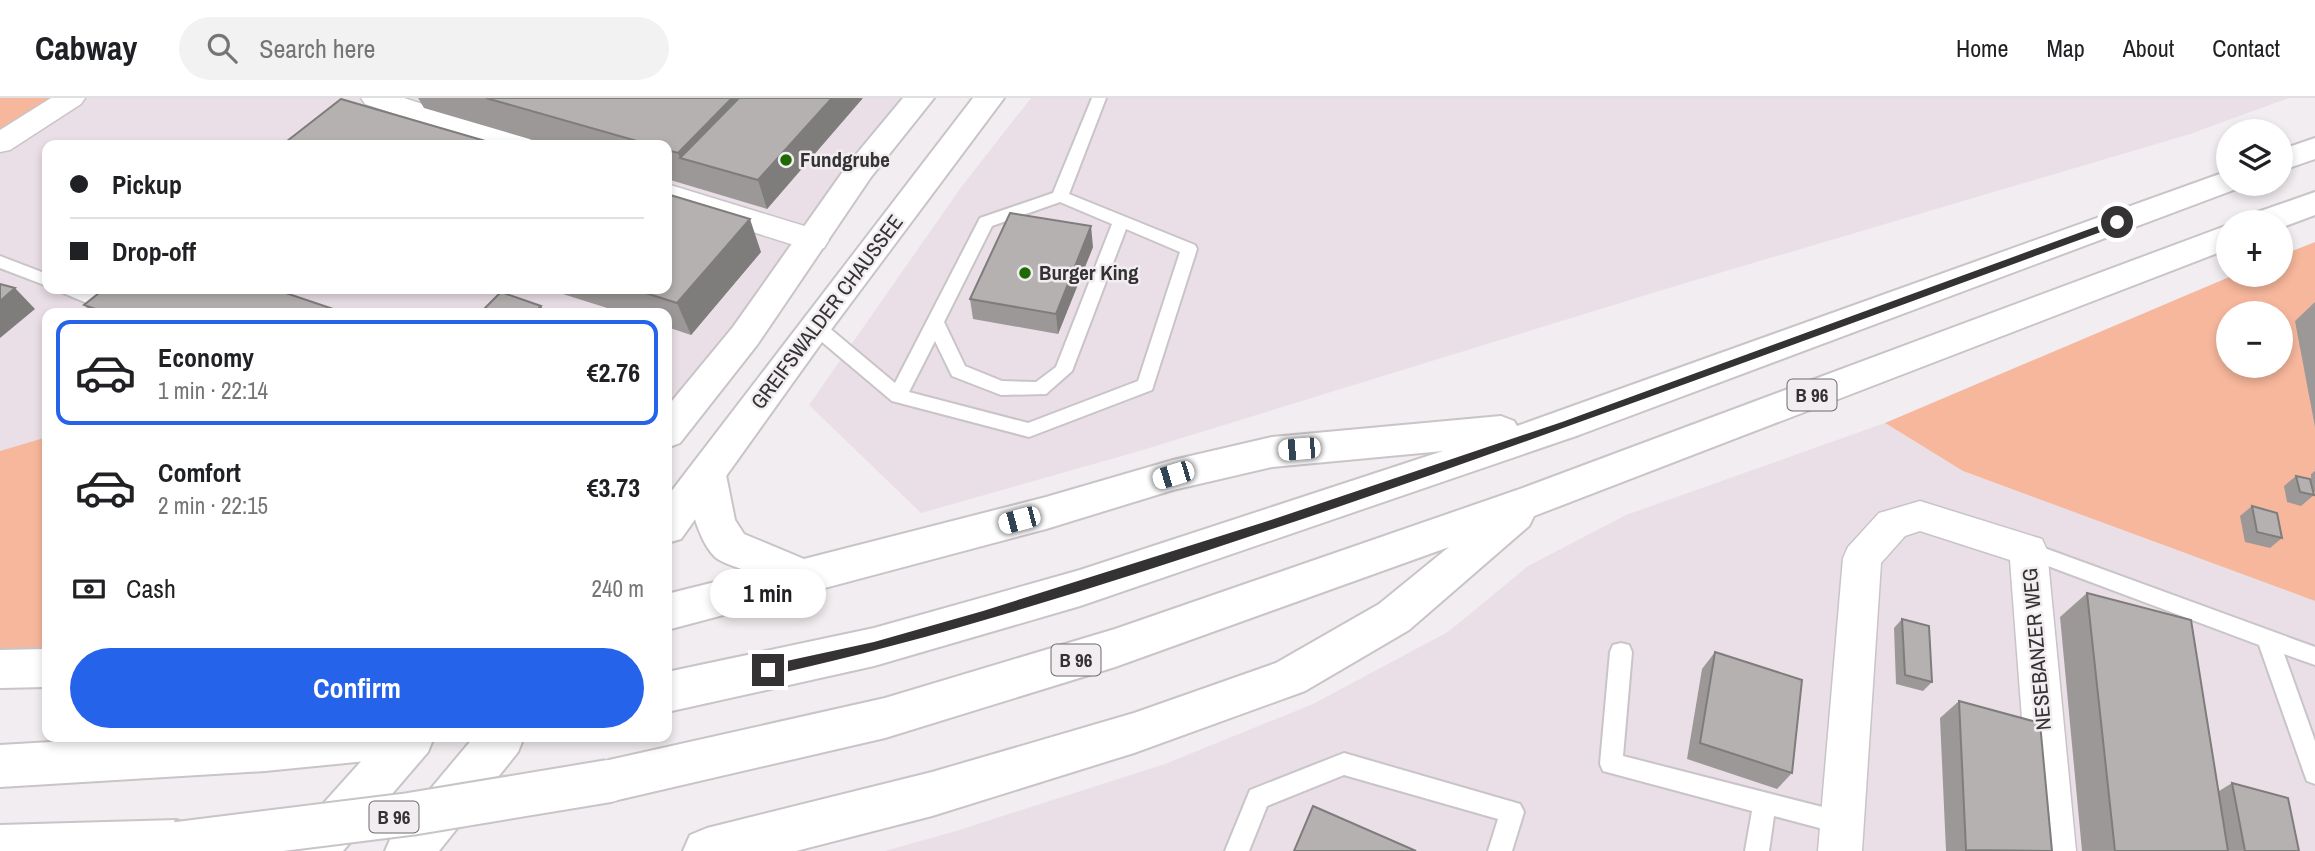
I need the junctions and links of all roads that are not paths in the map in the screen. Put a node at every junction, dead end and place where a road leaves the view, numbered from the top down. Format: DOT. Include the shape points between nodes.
graph roads {
  1 [pos="71,98"];
  2 [pos="919,98"];
  3 [pos="989,98"];
  4 [pos="1100,98"];
  5 [pos="382,99"];
  6 [pos="504,140"];
  7 [pos="0,144"];
  8 [pos="2315,148"];
  9 [pos="2293,156"];
  10 [pos="2216,185"];
  11 [pos="672,196"];
  12 [pos="1060,196"];
  13 [pos="2315,202"];
  14 [pos="2293,211"];
  15 [pos="1121,221"];
  16 [pos="813,240"];
  17 [pos="2216,241"];
  18 [pos="0,261"];
  19 [pos="42,278"];
  20 [pos="82,294"];
  21 [pos="103,308"];
  22 [pos="935,323"];
  23 [pos="814,326"];
  24 [pos="898,396"];
  25 [pos="1566,425"];
  26 [pos="672,427"];
  27 [pos="707,475"];
  28 [pos="1531,501"];
  29 [pos="672,520"];
  30 [pos="2028,550"];
  31 [pos="802,576"];
  32 [pos="672,611"];
  33 [pos="2268,639"];
  34 [pos="1621,652"];
  35 [pos="2315,656"];
  36 [pos="42,668"];
  37 [pos="0,669"];
  38 [pos="678,690"];
  39 [pos="346,742"];
  40 [pos="408,742"];
  41 [pos="498,742"];
  42 [pos="0,766"];
  43 [pos="2315,773"];
  44 [pos="1765,803"];
  45 [pos="1841,837"];
  46 [pos="0,848"];
  47 [pos="312,851"];
  48 [pos="409,851"];
  49 [pos="708,851"];
  50 [pos="1237,851"];
  51 [pos="1500,851"];
  52 [pos="1757,851"];
  53 [pos="2054,851"];
  1 -- 7 [label="street"];
  2 -- 16 [label="main road" via="860,170"];
  3 -- 23 [label="main road, GREIFSWALDER CHAUSSEE"];
  4 -- 12 [label="lane"];
  5 -- 6 [label="street"];
  8 -- 9 [label="main road"];
  10 -- 25 [label="main road"];
  11 -- 16 [label="street"];
  12 -- 15 [label="lane"];
  12 -- 22 [label="lane" via="986,222"];
  13 -- 14 [label="main road"];
  15 -- 22 [label="lane" via="1063,370 1040,389 1001,388 958,371"];
  15 -- 24 [label="lane" via="1189,249 1146,385 1029,430"];
  16 -- 26 [label="main road" via="745,336"];
  17 -- 28 [label="main road, B 96"];
  18 -- 19 [label="lane"];
  20 -- 21 [label="lane" via="102,302"];
  22 -- 24 [label="lane"];
  23 -- 24 [label="lane"];
  23 -- 27 [label="main road, GREIFSWALDER CHAUSSEE"];
  25 -- 31 [label="main road" via="1272,452"];
  25 -- 38 [label="main road" via="1068,591 874,647"];
  27 -- 29 [label="main road, GREIFSWALDER CHAUSSEE"];
  27 -- 31 [label="main road" via="716,524 730,546"];
  28 -- 46 [label="main road, B 96, bridge" via="1154,635 1007,682 885,718 609,781 424,813 177,843"];
  28 -- 49 [label="main road" via="1394,617 1290,677 1134,733 945,790"];
  30 -- 33 [label="lane"];
  30 -- 45 [label="street, NESEBANZER WEG" via="1920,516 1892,524 1862,558"];
  30 -- 53 [label="street, NESEBANZER WEG"];
  31 -- 32 [label="main road"];
  33 -- 35 [label="lane"];
  33 -- 43 [label="lane"];
  34 -- 44 [label="lane" via="1611,764"];
  36 -- 37 [label="main road"];
  39 -- 42 [label="main road"];
  40 -- 47 [label="main road"];
  41 -- 48 [label="main road"];
  44 -- 45 [label="lane"];
  44 -- 52 [label="lane"];
  50 -- 51 [label="lane" via="1258,798 1344,765 1511,812"];
}
